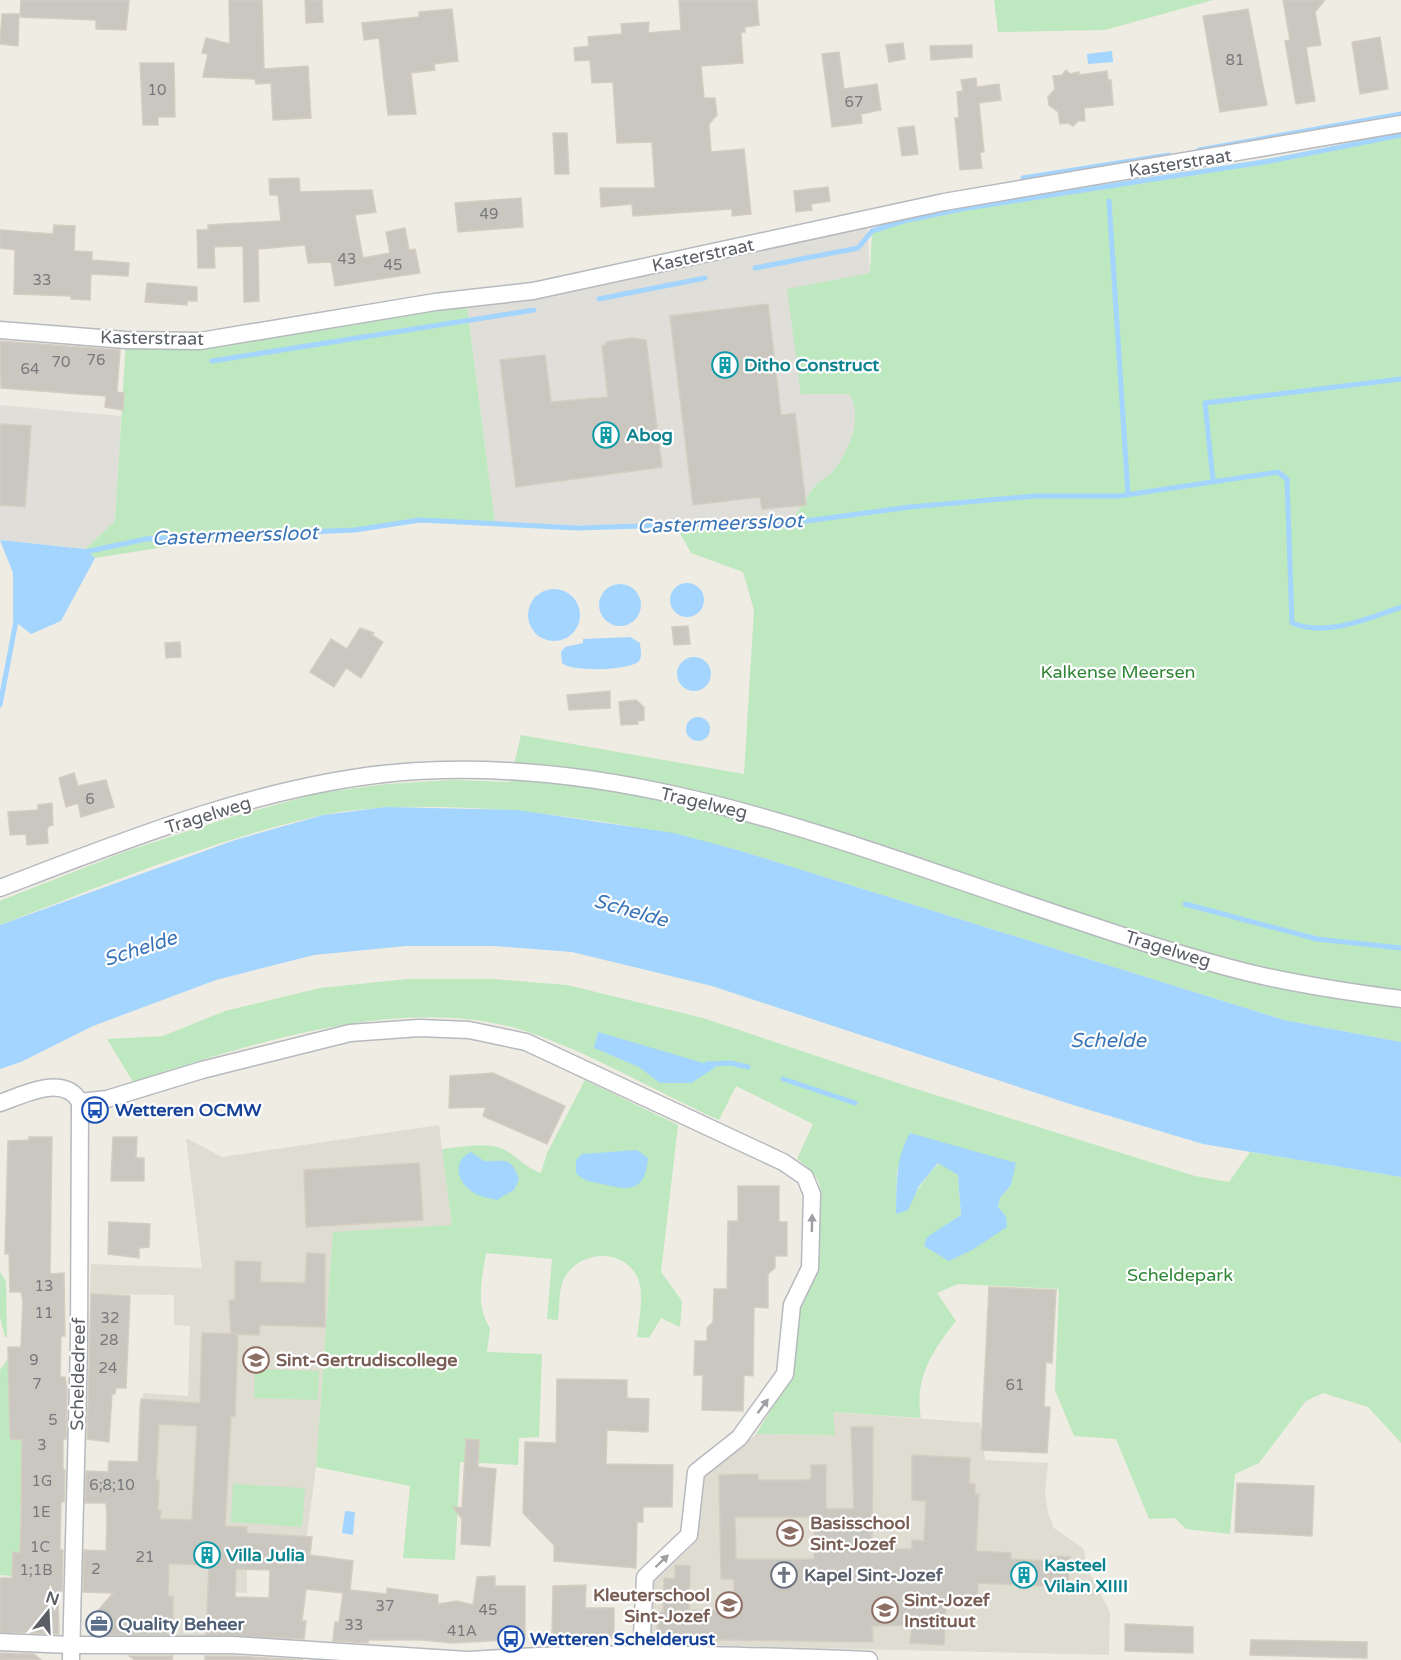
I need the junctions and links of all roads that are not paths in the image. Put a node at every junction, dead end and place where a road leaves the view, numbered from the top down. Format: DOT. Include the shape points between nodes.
graph roads {
  1 [pos="1401,124"];
  2 [pos="0,330"];
  3 [pos="0,888"];
  4 [pos="1401,999"];
  5 [pos="80,1102"];
  6 [pos="0,1103"];
  7 [pos="0,1642"];
  8 [pos="71,1653"];
  9 [pos="641,1654"];
  10 [pos="468,1660"];
  11 [pos="869,1660"];
  1 -- 2 [label="street, Kasterstraat" via="944,202 533,291 200,341 126,340"];
  3 -- 4 [label="street, Tragelweg" via="209,812 331,782 386,774 547,774 741,810 1174,952 1252,973"];
  5 -- 6 [label="street" via="66,1089 48,1087"];
  5 -- 8 [label="street, Scheldedreef"];
  9 -- 5 [label="street, one-way" via="645,1577 689,1535 696,1472 739,1438 786,1374 792,1305 810,1268 812,1194 805,1177 783,1162 599,1075 511,1038 469,1030 419,1028 350,1034 202,1071 107,1100"];
  7 -- 8 [label="street"];
  8 -- 10 [label="street" via="233,1645"];
  9 -- 10 [label="street" via="546,1654"];
  9 -- 11 [label="street"];
}
